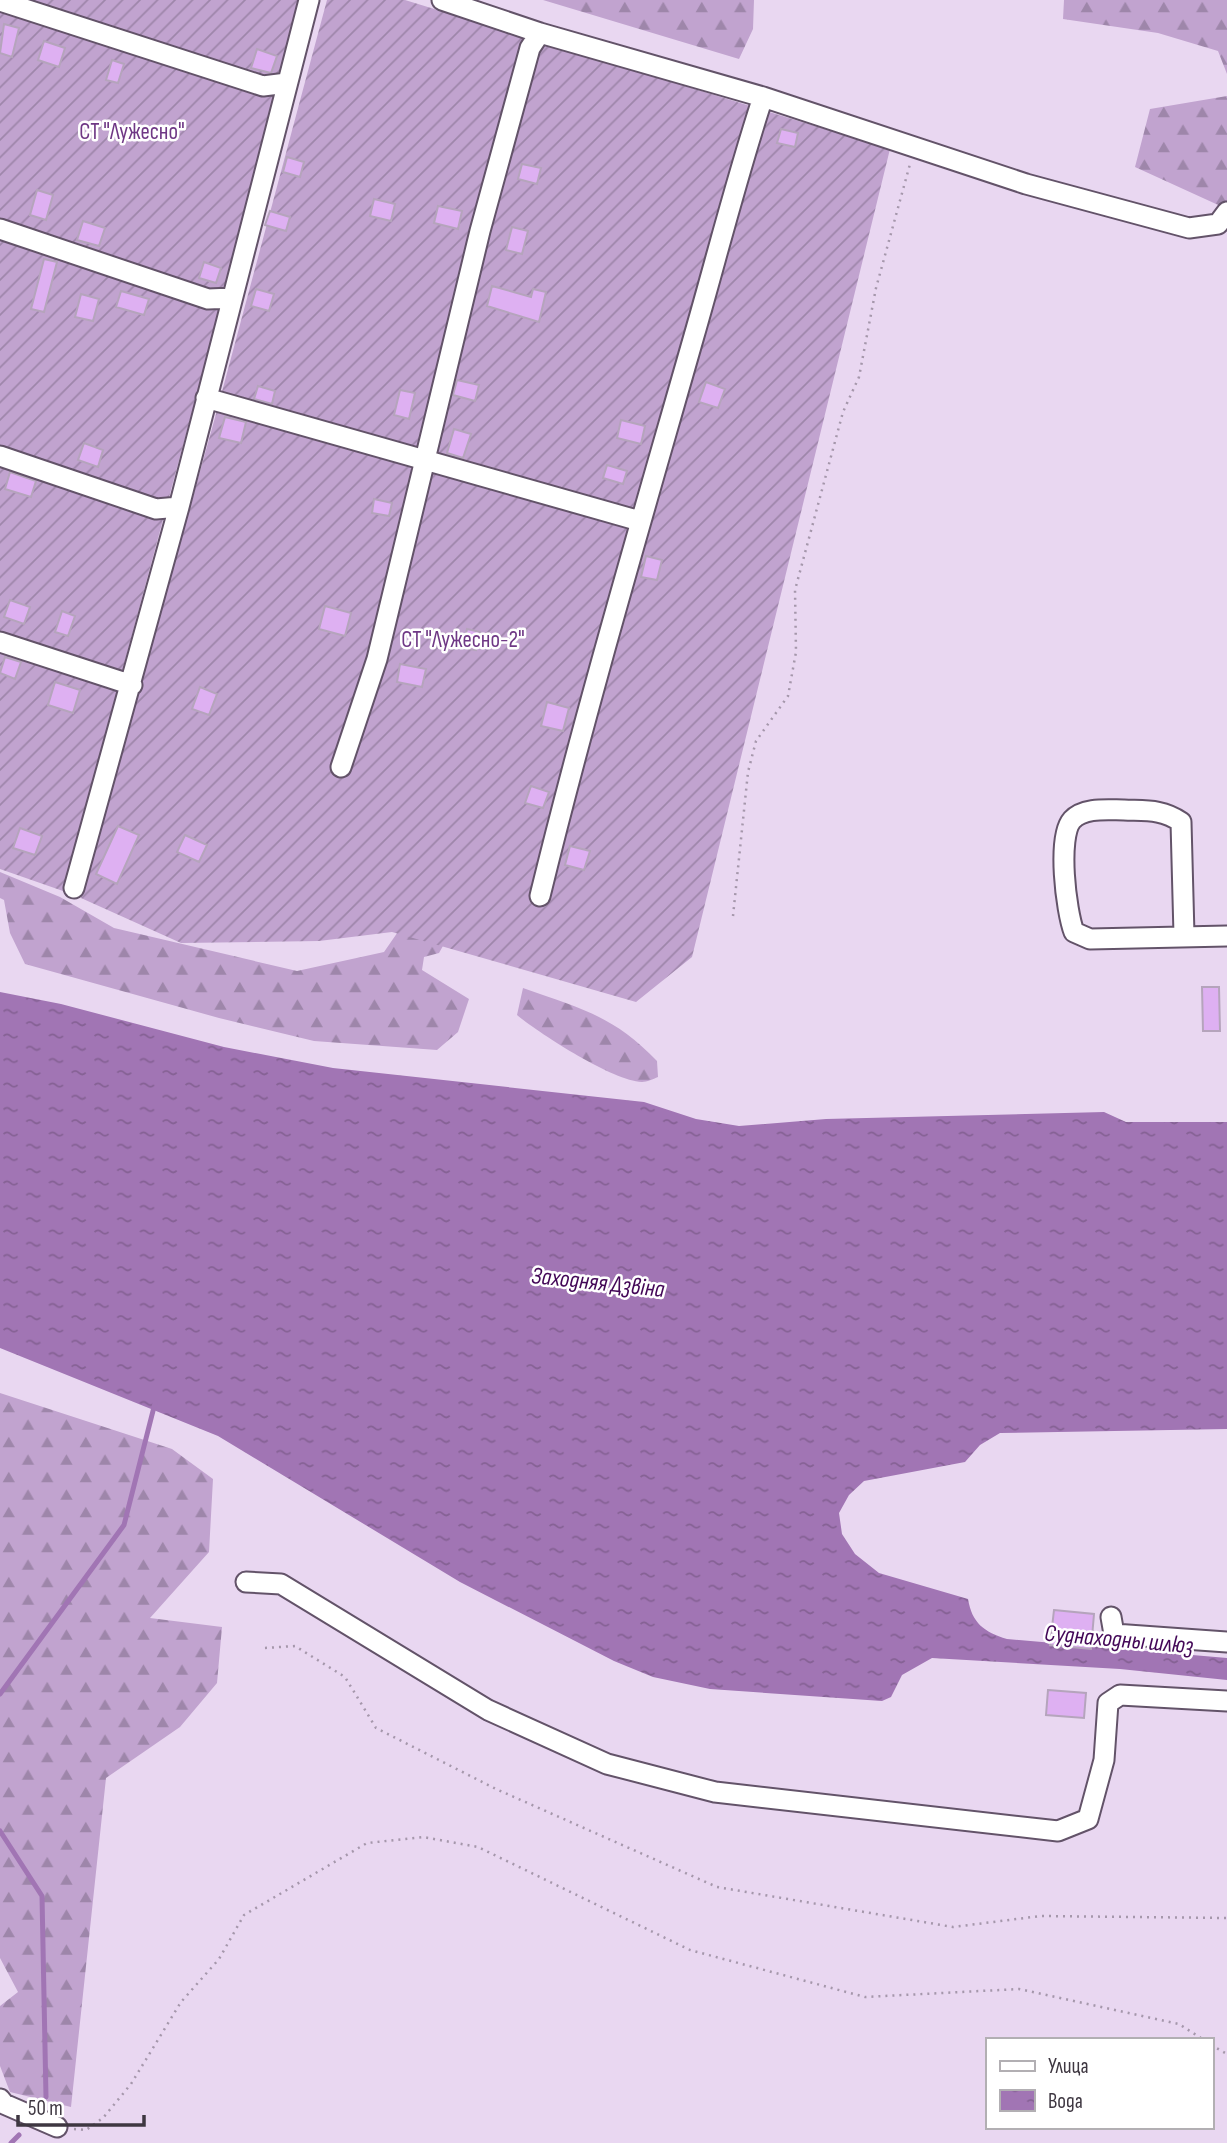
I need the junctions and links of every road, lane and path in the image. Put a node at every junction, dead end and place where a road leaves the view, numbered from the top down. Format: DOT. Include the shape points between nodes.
graph roads {
  1 [pos="309,0"];
  2 [pos="442,0"];
  3 [pos="0,1"];
  4 [pos="540,33"];
  5 [pos="287,83"];
  6 [pos="763,97"];
  7 [pos="915,146"];
  8 [pos="1227,212"];
  9 [pos="0,229"];
  10 [pos="232,298"];
  11 [pos="206,398"];
  12 [pos="0,456"];
  13 [pos="425,461"];
  14 [pos="179,507"];
  15 [pos="640,521"];
  16 [pos="0,642"];
  17 [pos="132,685"];
  18 [pos="341,767"];
  19 [pos="74,888"];
  20 [pos="540,896"];
  21 [pos="733,916"];
  22 [pos="1184,935"];
  23 [pos="1227,936"];
  24 [pos="246,1582"];
  25 [pos="1111,1617"];
  26 [pos="1227,1642"];
  27 [pos="265,1648"];
  28 [pos="1227,1701"];
  29 [pos="1227,1918"];
  30 [pos="1201,2038"];
  31 [pos="0,2099"];
  32 [pos="57,2127"];
  1 -- 5 [label="lane"];
  2 -- 4 [label="lane"];
  3 -- 5 [label="lane" via="264,86"];
  4 -- 6 [label="lane"];
  4 -- 13 [label="lane" via="530,48 480,231"];
  5 -- 10 [label="lane"];
  6 -- 7 [label="lane"];
  6 -- 15 [label="lane"];
  7 -- 8 [label="lane" via="1026,184 1189,228 1218,224"];
  7 -- 21 [label="path" via="876,288 859,377 843,412 795,590 796,652 788,696 756,741 748,772"];
  9 -- 10 [label="lane" via="208,299"];
  10 -- 11 [label="lane"];
  11 -- 13 [label="lane"];
  11 -- 14 [label="lane"];
  12 -- 14 [label="lane" via="156,509"];
  13 -- 15 [label="lane"];
  13 -- 18 [label="lane" via="377,660"];
  14 -- 17 [label="lane"];
  15 -- 20 [label="lane" via="620,604 583,718"];
  16 -- 17 [label="lane"];
  17 -- 19 [label="lane"];
  22 -- 22 [label="lane" via="1181,822 1164,811 1094,810 1073,818 1065,833 1066,913 1074,932 1090,939"];
  22 -- 23 [label="lane"];
  24 -- 28 [label="lane" via="281,1584 488,1710 607,1764 715,1792 1058,1831 1088,1819 1104,1760 1108,1703 1120,1695"];
  25 -- 26 [label="lane" via="1114,1634"];
  27 -- 29 [label="path" via="295,1646 345,1677 376,1728 496,1789 717,1887 953,1927 1041,1916"];
  30 -- 32 [label="path" via="1179,2024 1019,1989 851,1994 690,1950 478,1847 423,1837 367,1843 244,1915 219,1959 181,2002 131,2084 103,2118 86,2130"];
  31 -- 32 [label="lane"];
}
